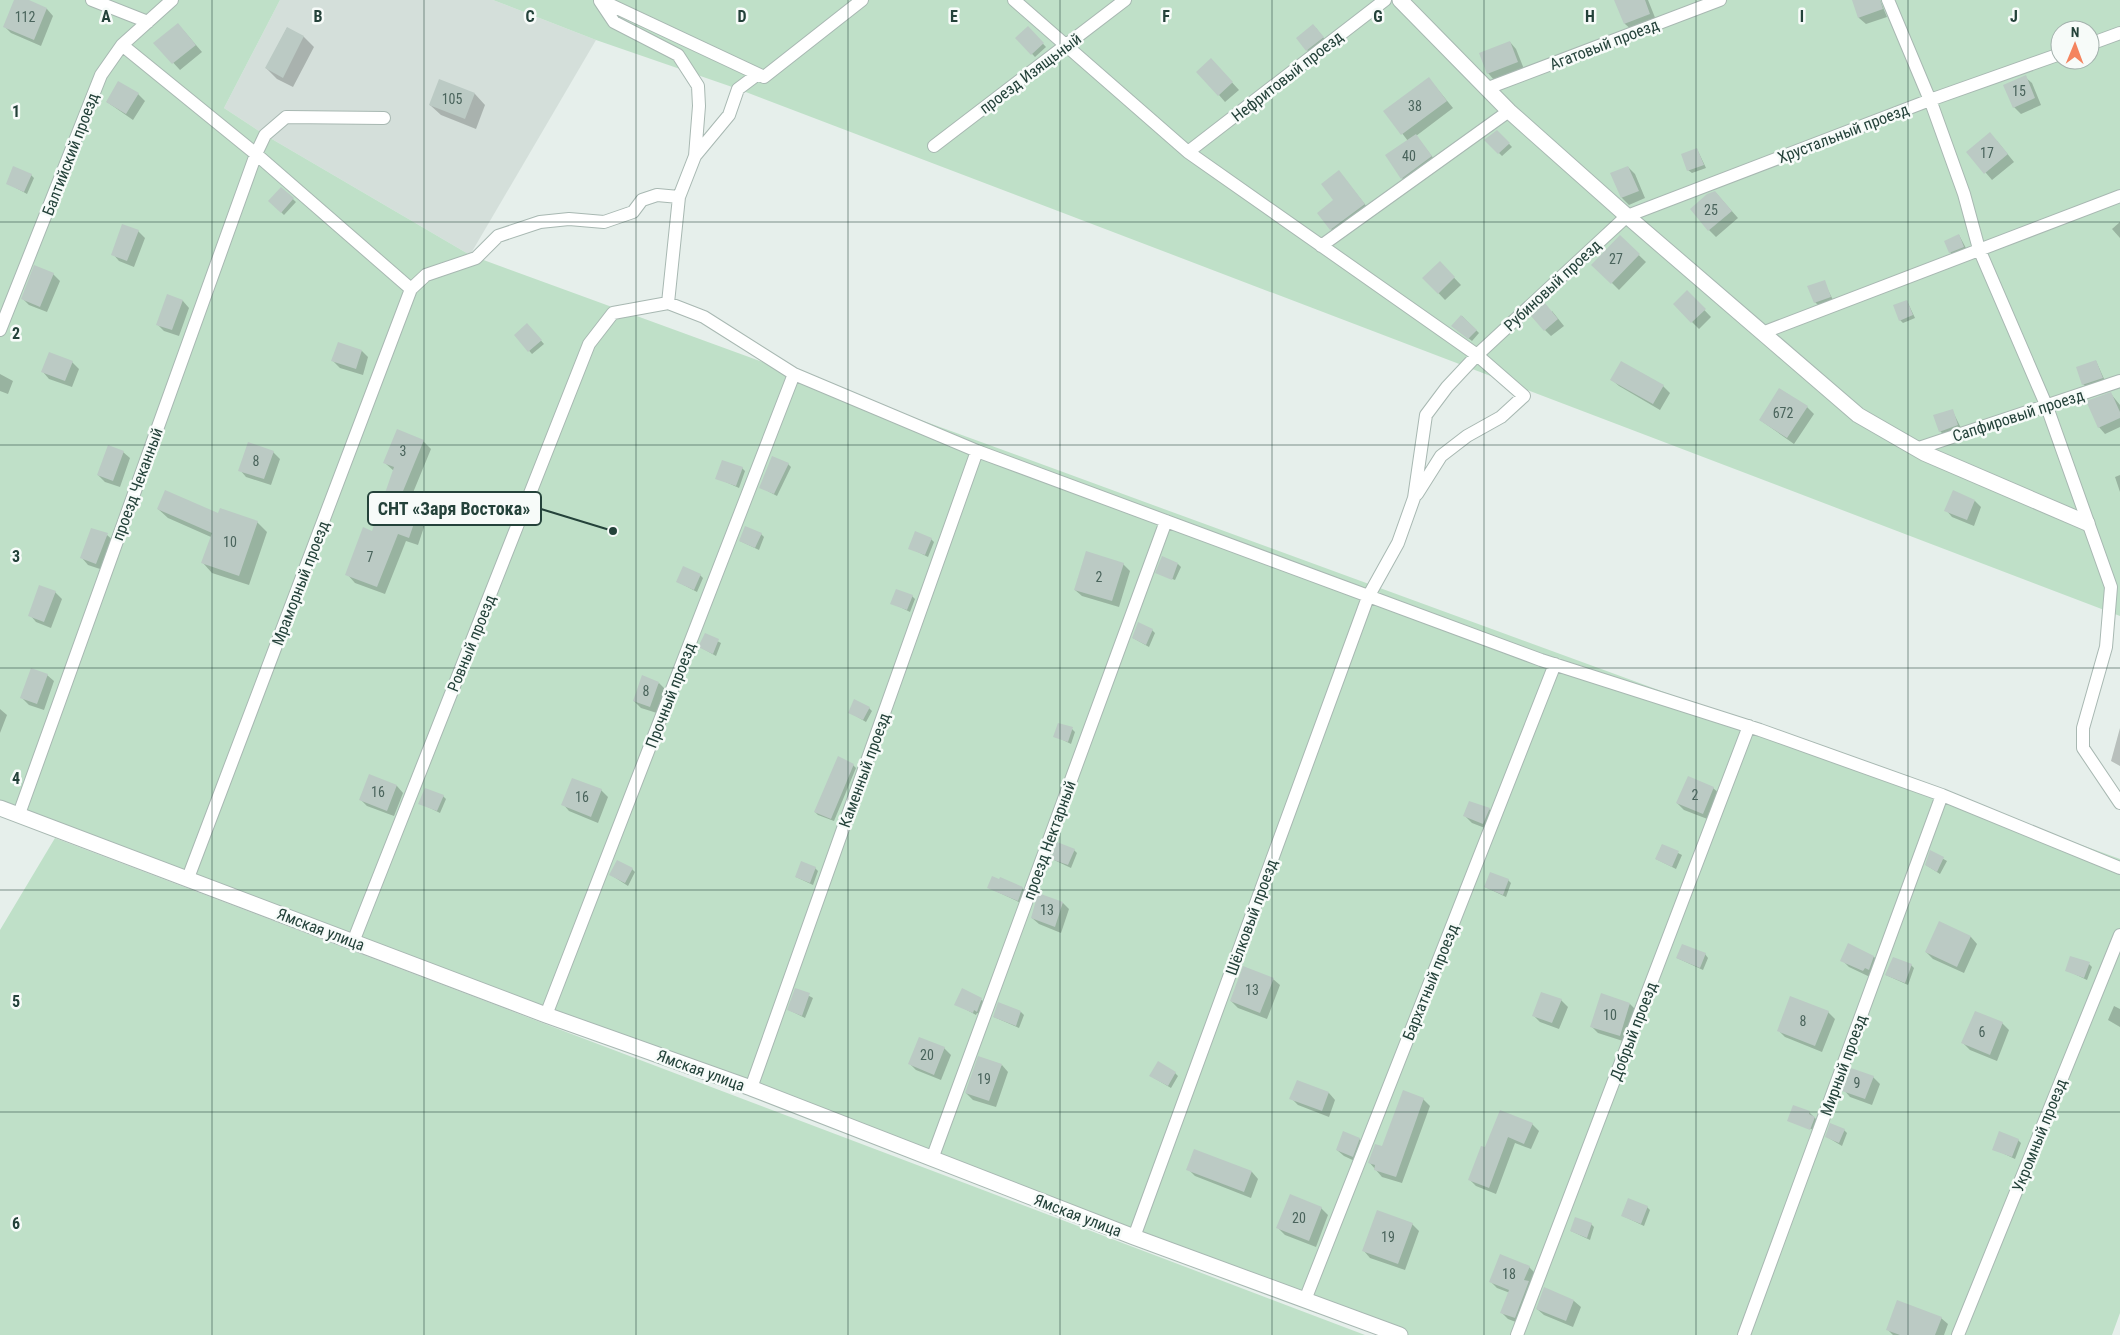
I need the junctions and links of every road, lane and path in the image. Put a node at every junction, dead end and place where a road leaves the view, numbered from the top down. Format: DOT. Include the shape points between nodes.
graph roads {
  1 [pos="92,0"];
  2 [pos="172,0"];
  3 [pos="599,0"];
  4 [pos="862,0"];
  5 [pos="1014,0"];
  6 [pos="1125,0"];
  7 [pos="1385,0"];
  8 [pos="1400,0"];
  9 [pos="1720,0"];
  10 [pos="1888,0"];
  11 [pos="148,22"];
  12 [pos="2120,33"];
  13 [pos="2100,40"];
  14 [pos="122,45"];
  15 [pos="1067,45"];
  16 [pos="2050,58"];
  17 [pos="761,76"];
  18 [pos="1488,88"];
  19 [pos="1930,100"];
  20 [pos="1509,111"];
  21 [pos="384,118"];
  22 [pos="934,146"];
  23 [pos="1188,152"];
  24 [pos="256,154"];
  25 [pos="695,156"];
  26 [pos="679,196"];
  27 [pos="2120,196"];
  28 [pos="1627,216"];
  29 [pos="1321,246"];
  30 [pos="1979,249"];
  31 [pos="411,289"];
  32 [pos="668,303"];
  33 [pos="0,330"];
  34 [pos="1762,333"];
  35 [pos="1477,354"];
  36 [pos="794,374"];
  37 [pos="2120,381"];
  38 [pos="2047,407"];
  39 [pos="1916,449"];
  40 [pos="977,451"];
  41 [pos="1414,498"];
  42 [pos="1166,521"];
  43 [pos="2088,523"];
  44 [pos="2116,584"];
  45 [pos="1368,597"];
  46 [pos="1555,664"];
  47 [pos="1749,726"];
  48 [pos="1942,795"];
  49 [pos="2120,803"];
  50 [pos="0,808"];
  51 [pos="19,814"];
  52 [pos="2120,868"];
  53 [pos="188,878"];
  54 [pos="2120,935"];
  55 [pos="353,942"];
  56 [pos="546,1015"];
  57 [pos="751,1088"];
  58 [pos="932,1159"];
  59 [pos="1134,1237"];
  60 [pos="1305,1300"];
  61 [pos="1400,1335"];
  62 [pos="1517,1335"];
  63 [pos="1744,1335"];
  64 [pos="1958,1335"];
  1 -- 11 [label="lane"];
  2 -- 11 [label="lane, Балтийский проезд"];
  3 -- 17 [label="lane"];
  3 -- 25 [label="lane" via="614,22 678,55 698,86"];
  4 -- 17 [label="lane"];
  5 -- 15 [label="lane"];
  6 -- 15 [label="lane, проезд Изящьный"];
  7 -- 23 [label="lane, Нефритовый проезд"];
  8 -- 18 [label="street"];
  9 -- 18 [label="lane, Агатовый проезд"];
  10 -- 19 [label="lane"];
  11 -- 14 [label="lane, Балтийский проезд"];
  12 -- 13 [label="lane"];
  14 -- 24 [label="lane"];
  14 -- 33 [label="lane, Балтийский проезд" via="101,75"];
  15 -- 22 [label="lane, проезд Изящьный"];
  15 -- 23 [label="lane"];
  16 -- 19 [label="lane, Хрустальный проезд"];
  17 -- 25 [label="lane" via="738,89 729,114"];
  18 -- 20 [label="street"];
  19 -- 28 [label="lane, Хрустальный проезд"];
  19 -- 30 [label="lane" via="1964,194"];
  20 -- 28 [label="street"];
  20 -- 29 [label="lane"];
  21 -- 24 [label="lane, проезд Чеканный" via="286,117 265,135"];
  23 -- 29 [label="lane"];
  24 -- 31 [label="lane"];
  24 -- 51 [label="lane, проезд Чеканный"];
  25 -- 26 [label="lane"];
  26 -- 31 [label="lane" via="657,195 642,200 633,212 604,222 569,219 540,222 498,236 476,258 426,275"];
  26 -- 32 [label="lane"];
  27 -- 30 [label="lane"];
  28 -- 34 [label="street"];
  28 -- 35 [label="lane, Рубиновый проезд"];
  29 -- 35 [label="lane"];
  30 -- 34 [label="lane"];
  30 -- 38 [label="lane"];
  31 -- 53 [label="lane, Мраморный проезд"];
  32 -- 36 [label="lane" via="704,318"];
  32 -- 55 [label="lane, Ровный проезд" via="613,313 589,344"];
  34 -- 39 [label="street" via="1858,415"];
  35 -- 41 [label="lane, Рубиновый проезд" via="1426,415"];
  35 -- 41 [label="lane" via="1524,396 1501,417 1441,456"];
  36 -- 40 [label="lane"];
  36 -- 56 [label="lane, Прочный проезд"];
  37 -- 38 [label="lane, Сапфировый проезд"];
  38 -- 39 [label="lane, Сапфировый проезд"];
  38 -- 43 [label="lane"];
  39 -- 43 [label="street"];
  40 -- 42 [label="lane"];
  40 -- 57 [label="lane, Каменный проезд"];
  41 -- 45 [label="lane, Шёлковый проезд" via="1398,542"];
  42 -- 45 [label="lane"];
  42 -- 58 [label="lane, проезд Нектарный"];
  43 -- 44 [label="lane"];
  44 -- 49 [label="lane" via="2106,647 2083,728 2083,748"];
  45 -- 46 [label="lane"];
  45 -- 59 [label="lane, Шёлковый проезд"];
  46 -- 47 [label="lane"];
  46 -- 60 [label="lane, Бархатный проезд"];
  47 -- 48 [label="lane"];
  47 -- 62 [label="lane, Добрый проезд"];
  48 -- 52 [label="lane"];
  48 -- 63 [label="lane, Мирный проезд"];
  50 -- 51 [label="street, Ямская улица"];
  51 -- 53 [label="street, Ямская улица"];
  53 -- 55 [label="street, Ямская улица"];
  54 -- 64 [label="lane, Укромный проезд"];
  55 -- 56 [label="street, Ямская улица"];
  56 -- 57 [label="street, Ямская улица"];
  57 -- 58 [label="street, Ямская улица"];
  58 -- 59 [label="street, Ямская улица"];
  59 -- 60 [label="street, Ямская улица"];
  60 -- 61 [label="street, Ямская улица"];
}
